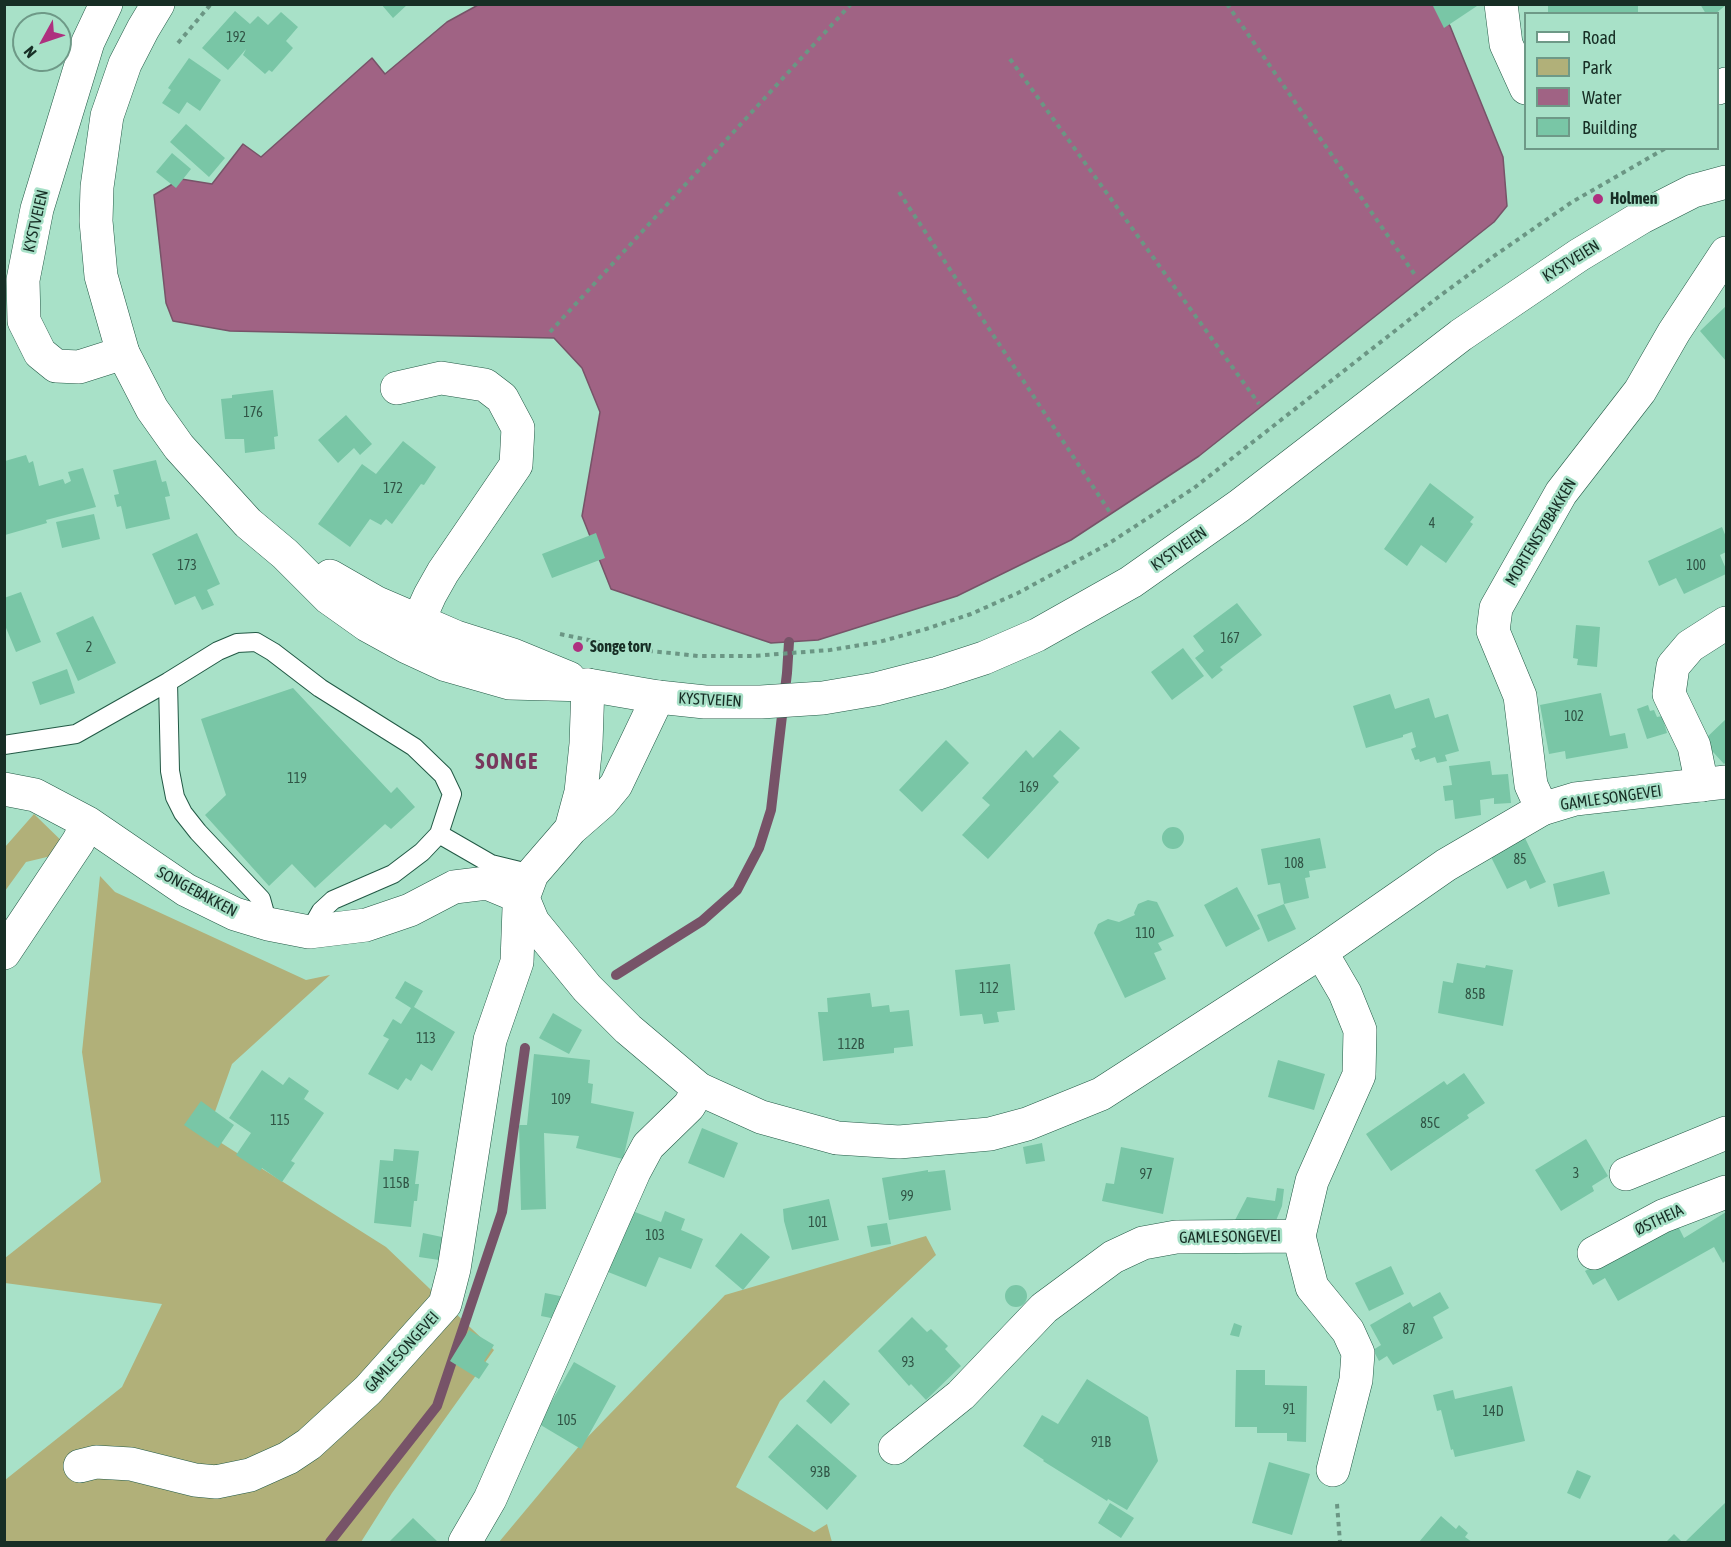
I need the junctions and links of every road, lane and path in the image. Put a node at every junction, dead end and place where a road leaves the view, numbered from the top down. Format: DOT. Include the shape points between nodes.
graph roads {
  1 [pos="106,4"];
  2 [pos="158,4"];
  3 [pos="211,4"];
  4 [pos="851,4"];
  5 [pos="1227,4"];
  6 [pos="1501,4"];
  7 [pos="175,47"];
  8 [pos="1010,59"];
  9 [pos="1524,84"];
  10 [pos="1663,150"];
  11 [pos="1726,161"];
  12 [pos="1726,182"];
  13 [pos="1693,191"];
  14 [pos="899,192"];
  15 [pos="1726,253"];
  16 [pos="1415,275"];
  17 [pos="550,332"];
  18 [pos="123,353"];
  19 [pos="397,388"];
  20 [pos="1259,404"];
  21 [pos="1111,514"];
  22 [pos="1726,623"];
  23 [pos="555,633"];
  24 [pos="413,634"];
  25 [pos="168,682"];
  26 [pos="588,685"];
  27 [pos="658,697"];
  28 [pos="4,745"];
  29 [pos="1714,784"];
  30 [pos="4,789"];
  31 [pos="1542,809"];
  32 [pos="88,823"];
  33 [pos="571,830"];
  34 [pos="439,834"];
  35 [pos="527,886"];
  36 [pos="37,905"];
  37 [pos="268,924"];
  38 [pos="4,926"];
  39 [pos="309,932"];
  40 [pos="1321,951"];
  41 [pos="4,953"];
  42 [pos="699,1089"];
  43 [pos="1726,1133"];
  44 [pos="1626,1174"];
  45 [pos="1726,1192"];
  46 [pos="1299,1236"];
  47 [pos="1594,1253"];
  48 [pos="895,1448"];
  49 [pos="80,1466"];
  50 [pos="1333,1470"];
  51 [pos="465,1542"];
  1 -- 18 [label="street, KYSTVEIEN" via="88,42 37,210 23,280 24,321 40,353 56,366 80,367"];
  2 -- 18 [label="street, KYSTVEIEN" via="125,64 107,116 97,187 101,276"];
  3 -- 7 [label="path"];
  4 -- 17 [label="path"];
  5 -- 16 [label="path"];
  6 -- 9 [label="street" via="1506,44"];
  8 -- 20 [label="path"];
  10 -- 23 [label="path" via="1572,202 1494,256 1194,488 1108,544 971,614 879,642 753,656 632,650"];
  11 -- 13 [label="street, KYSTVEIEN"];
  12 -- 13 [label="street, KYSTVEIEN"];
  13 -- 27 [label="street, KYSTVEIEN" via="1642,217 1528,288 1239,506 1131,582 1037,635 938,673 823,698 705,702"];
  14 -- 21 [label="path"];
  15 -- 31 [label="street, MORTENSTØBAKKEN" via="1640,391 1561,493 1496,608 1493,631 1520,696 1531,785"];
  18 -- 24 [label="street, KYSTVEIEN" via="152,409 179,447 248,523 285,554 377,603"];
  19 -- 24 [label="street" via="441,378 485,385 502,398 518,428 516,465 443,572"];
  22 -- 29 [label="street" via="1690,646 1673,666 1670,694"];
  24 -- 26 [label="street, KYSTVEIEN" via="456,637"];
  25 -- 28 [label="lane" via="76,734"];
  25 -- 34 [label="lane" via="218,651 237,643 256,642 414,747 443,775 452,794"];
  25 -- 37 [label="lane" via="170,771 176,797 198,832 261,899"];
  26 -- 27 [label="street, KYSTVEIEN"];
  26 -- 33 [label="street" via="581,792"];
  27 -- 33 [label="street" via="616,785"];
  29 -- 31 [label="street, GAMLE SONGEVEI" via="1575,799"];
  30 -- 32 [label="street, SONGEBAKKEN" via="35,795"];
  31 -- 40 [label="street, GAMLE SONGEVEI" via="1446,865"];
  32 -- 36 [label="street"];
  32 -- 37 [label="street, SONGEBAKKEN" via="186,890 235,914"];
  33 -- 35 [label="street"];
  34 -- 35 [label="lane"];
  34 -- 39 [label="lane" via="393,874 333,900"];
  35 -- 39 [label="street, SONGEBAKKEN" via="487,883 454,887 410,910 366,925"];
  35 -- 42 [label="street, GAMLE SONGEVEI" via="533,922 587,988"];
  35 -- 49 [label="street, GAMLE SONGEVEI" via="519,908 517,962 490,1040 445,1304 368,1390 309,1444 279,1462 216,1482 131,1464 96,1462"];
  36 -- 38 [label="street" via="16,914"];
  36 -- 41 [label="street"];
  37 -- 39 [label="street, SONGEBAKKEN"];
  40 -- 42 [label="street, GAMLE SONGEVEI" via="1101,1094 1027,1124 990,1134 899,1142 837,1138 761,1117"];
  40 -- 46 [label="street, GAMLE SONGEVEI" via="1360,1030 1359,1075 1312,1181"];
  42 -- 51 [label="street" via="689,1106 648,1146 634,1172 490,1500"];
  43 -- 44 [label="street"];
  45 -- 47 [label="street, ØSTHEIA" via="1663,1216"];
  46 -- 48 [label="street, GAMLE SONGEVEI" via="1176,1237 1143,1243 1113,1257 1044,1308 961,1395"];
  46 -- 50 [label="street" via="1312,1287 1348,1331 1358,1353 1356,1380"];
}
